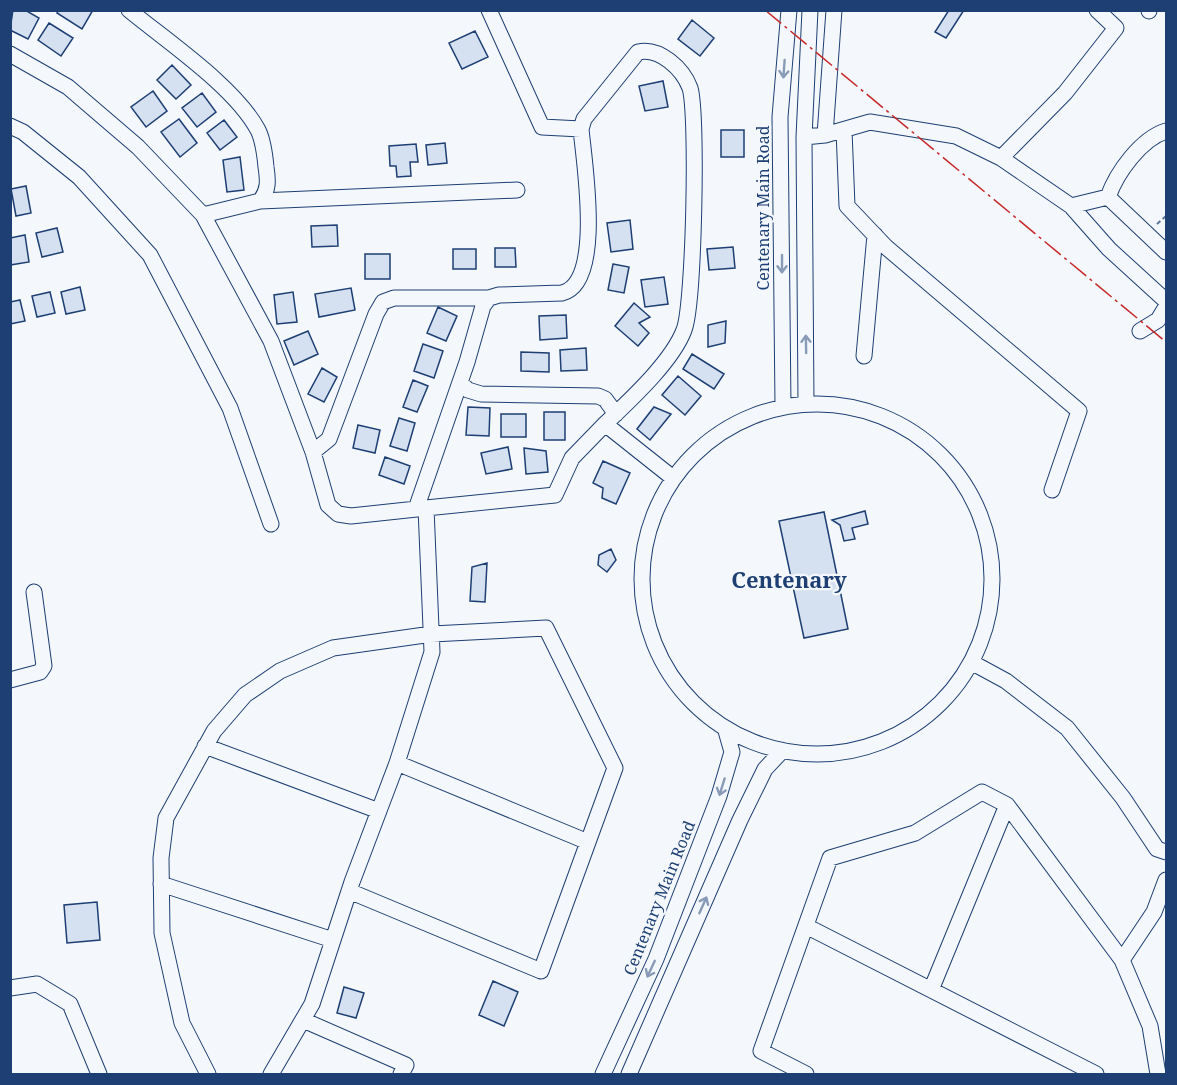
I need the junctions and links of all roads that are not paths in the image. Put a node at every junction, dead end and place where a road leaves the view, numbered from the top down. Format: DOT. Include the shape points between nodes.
graph roads {
  1 [pos="129,10"];
  2 [pos="489,10"];
  3 [pos="789,10"];
  4 [pos="810,10"];
  5 [pos="834,10"];
  6 [pos="1097,10"];
  7 [pos="10,54"];
  8 [pos="10,126"];
  9 [pos="581,129"];
  10 [pos="844,130"];
  11 [pos="1167,130"];
  12 [pos="825,135"];
  13 [pos="804,137"];
  14 [pos="1001,158"];
  15 [pos="517,190"];
  16 [pos="1108,197"];
  17 [pos="260,201"];
  18 [pos="1071,206"];
  19 [pos="203,215"];
  20 [pos="875,235"];
  21 [pos="1167,252"];
  22 [pos="489,298"];
  23 [pos="1167,301"];
  24 [pos="1167,307"];
  25 [pos="1140,331"];
  26 [pos="864,356"];
  27 [pos="460,383"];
  28 [pos="806,403"];
  29 [pos="783,406"];
  30 [pos="610,419"];
  31 [pos="313,452"];
  32 [pos="673,478"];
  33 [pos="1052,490"];
  34 [pos="421,509"];
  35 [pos="271,524"];
  36 [pos="34,592"];
  37 [pos="432,634"];
  38 [pos="971,662"];
  39 [pos="10,680"];
  40 [pos="726,731"];
  41 [pos="205,746"];
  42 [pos="782,751"];
  43 [pos="397,763"];
  44 [pos="1007,805"];
  45 [pos="379,811"];
  46 [pos="588,842"];
  47 [pos="1167,852"];
  48 [pos="1167,879"];
  49 [pos="161,884"];
  50 [pos="349,891"];
  51 [pos="806,926"];
  52 [pos="333,940"];
  53 [pos="1122,960"];
  54 [pos="10,988"];
  55 [pos="931,990"];
  56 [pos="303,1020"];
  57 [pos="99,1074"];
  58 [pos="208,1074"];
  59 [pos="271,1074"];
  60 [pos="401,1074"];
  61 [pos="603,1074"];
  62 [pos="629,1074"];
  63 [pos="806,1074"];
  64 [pos="1096,1074"];
  65 [pos="1158,1074"];
  1 -- 17 [label="street" via="205,72 258,131 268,184"];
  2 -- 9 [label="street" via="542,127"];
  3 -- 29 [label="street, Centenary Main Road, one-way" via="780,117"];
  4 -- 13 [label="street"];
  5 -- 12 [label="street"];
  6 -- 14 [label="street" via="1116,28 1065,93"];
  7 -- 19 [label="street" via="68,87 138,147"];
  8 -- 35 [label="street" via="79,177 150,255 230,408"];
  9 -- 22 [label="street" via="589,235 577,285 562,293"];
  9 -- 30 [label="street" via="589,110 638,52 653,52 683,73 690,90 693,129 687,318 680,340 645,385"];
  10 -- 12 [label="street"];
  10 -- 14 [label="street" via="870,122 956,136"];
  10 -- 20 [label="street" via="847,206"];
  11 -- 16 [label="street" via="1154,135 1130,160"];
  12 -- 13 [label="street"];
  28 -- 13 [label="street, one-way"];
  14 -- 18 [label="street"];
  15 -- 17 [label="street"];
  16 -- 18 [label="street"];
  16 -- 21 [label="street"];
  17 -- 19 [label="street"];
  18 -- 23 [label="street" via="1109,249"];
  19 -- 31 [label="street" via="271,341"];
  20 -- 26 [label="street"];
  20 -- 33 [label="street" via="1078,411"];
  22 -- 27 [label="street" via="483,306"];
  22 -- 31 [label="street" via="394,298 382,302 329,439"];
  24 -- 25 [label="street" via="1158,320"];
  27 -- 30 [label="street" via="481,394 598,396 605,399"];
  27 -- 34 [label="street"];
  28 -- 29 [label="street"];
  28 -- 38 [label="street" via="848,405 887,417 922,438 952,467 974,502 988,541 992,583 986,624"];
  29 -- 32 [label="street" via="741,420 703,444"];
  30 -- 32 [label="street"];
  30 -- 34 [label="street" via="572,458 555,495"];
  31 -- 34 [label="street" via="328,505 338,514"];
  32 -- 40 [label="street" via="653,518 645,550 644,606 657,649 680,687"];
  34 -- 37 [label="street"];
  36 -- 39 [label="street" via="44,666 40,672"];
  37 -- 41 [label="street" via="333,648 280,672 245,695"];
  37 -- 43 [label="street" via="432,652"];
  37 -- 46 [label="street" via="546,628 615,768"];
  38 -- 42 [label="street" via="947,696 924,716 880,743 841,753"];
  38 -- 47 [label="street" via="1006,681 1066,728 1123,798 1157,849"];
  40 -- 42 [label="street"];
  40 -- 61 [label="street, Centenary Main Road, one-way" via="732,752 719,796 656,959"];
  41 -- 45 [label="street"];
  41 -- 49 [label="street" via="166,818"];
  62 -- 42 [label="street, one-way" via="745,810 765,769"];
  43 -- 45 [label="street"];
  43 -- 46 [label="street"];
  44 -- 51 [label="street" via="982,792 915,833 830,858"];
  44 -- 53 [label="street"];
  44 -- 55 [label="street"];
  45 -- 50 [label="street"];
  46 -- 50 [label="street" via="541,971"];
  48 -- 53 [label="street" via="1154,912"];
  49 -- 52 [label="street"];
  49 -- 58 [label="street" via="162,933 182,1023"];
  50 -- 52 [label="street"];
  51 -- 55 [label="street"];
  51 -- 63 [label="street" via="761,1051"];
  52 -- 56 [label="street"];
  53 -- 65 [label="street" via="1150,1026"];
  54 -- 57 [label="street" via="37,984 70,1004"];
  55 -- 64 [label="street"];
  56 -- 59 [label="street"];
  56 -- 60 [label="street" via="406,1065"];
}
